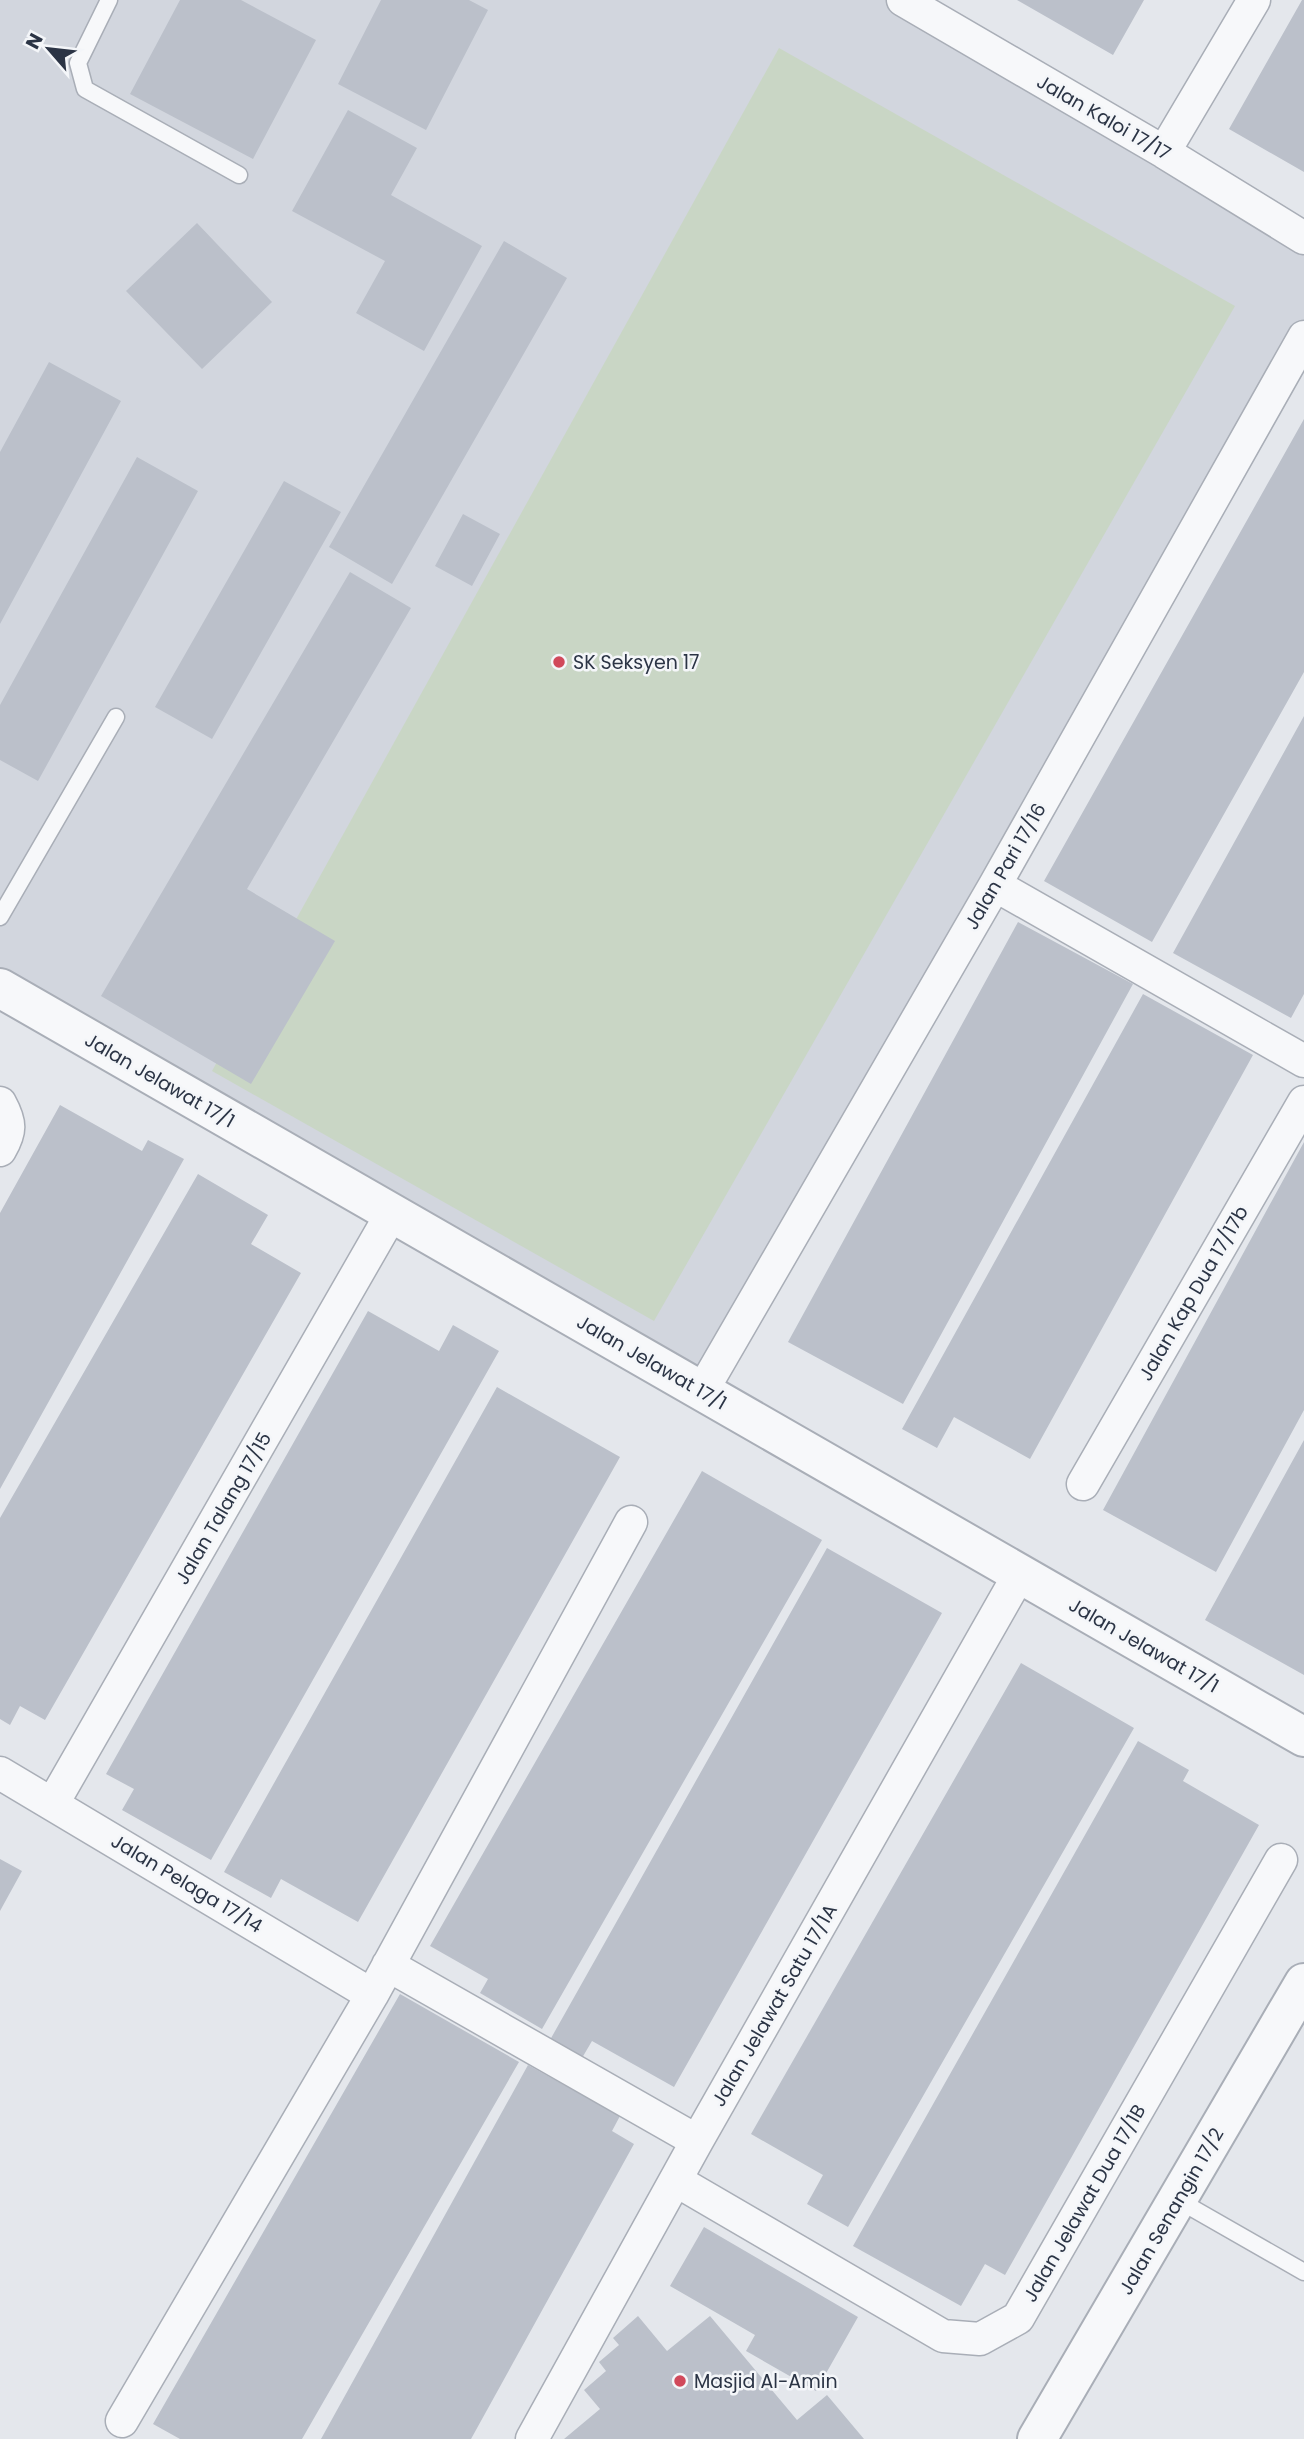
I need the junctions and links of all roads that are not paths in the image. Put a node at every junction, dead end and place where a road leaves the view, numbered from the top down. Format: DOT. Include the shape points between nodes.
graph roads {
  1 [pos="108,0"];
  2 [pos="903,0"];
  3 [pos="1254,0"];
  4 [pos="1164,152"];
  5 [pos="239,175"];
  6 [pos="1304,238"];
  7 [pos="1304,337"];
  8 [pos="116,717"];
  9 [pos="995,885"];
  10 [pos="0,917"];
  11 [pos="0,988"];
  12 [pos="1304,1061"];
  13 [pos="1304,1102"];
  14 [pos="1,1104"];
  15 [pos="0,1150"];
  16 [pos="392,1213"];
  17 [pos="702,1391"];
  18 [pos="1083,1484"];
  19 [pos="631,1522"];
  20 [pos="1020,1573"];
  21 [pos="1304,1737"];
  22 [pos="0,1773"];
  23 [pos="53,1804"];
  24 [pos="1281,1860"];
  25 [pos="388,1965"];
  26 [pos="1304,1983"];
  27 [pos="373,1994"];
  28 [pos="697,2141"];
  29 [pos="677,2181"];
  30 [pos="1178,2200"];
  31 [pos="1304,2272"];
  32 [pos="122,2421"];
  33 [pos="532,2439"];
  34 [pos="1037,2439"];
  1 -- 5 [label="lane" via="78,63 85,89"];
  2 -- 4 [label="street, Jalan Kaloi 17/17"];
  3 -- 4 [label="street"];
  4 -- 6 [label="street, Jalan Kaloi 17/17"];
  7 -- 9 [label="street, Jalan Pari 17/16"];
  8 -- 10 [label="lane"];
  9 -- 12 [label="street"];
  9 -- 17 [label="street, Jalan Pari 17/16"];
  11 -- 16 [label="street, Jalan Jelawat 17/1"];
  13 -- 18 [label="street, Jalan Kap Dua 17/17b"];
  14 -- 15 [label="street" via="9,1134"];
  16 -- 17 [label="street, Jalan Jelawat 17/1"];
  16 -- 23 [label="street, Jalan Talang 17/15"];
  17 -- 20 [label="street, Jalan Jelawat 17/1"];
  19 -- 25 [label="street"];
  20 -- 21 [label="street, Jalan Jelawat 17/1"];
  20 -- 28 [label="street, Jalan Jelawat Satu 17/1A"];
  22 -- 23 [label="street, Jalan Pelaga 17/14"];
  23 -- 27 [label="street, Jalan Pelaga 17/14"];
  24 -- 29 [label="street, Jalan Jelawat Dua 17/1B" via="1018,2318 980,2339 943,2336"];
  25 -- 27 [label="street"];
  25 -- 28 [label="street"];
  26 -- 30 [label="street, Jalan Senangin 17/2"];
  27 -- 32 [label="street"];
  28 -- 29 [label="street, Jalan Jelawat Satu 17/1A"];
  29 -- 33 [label="street, Jalan Jelawat Satu 17/1A"];
  30 -- 31 [label="lane"];
  30 -- 34 [label="street, Jalan Senangin 17/2"];
}
